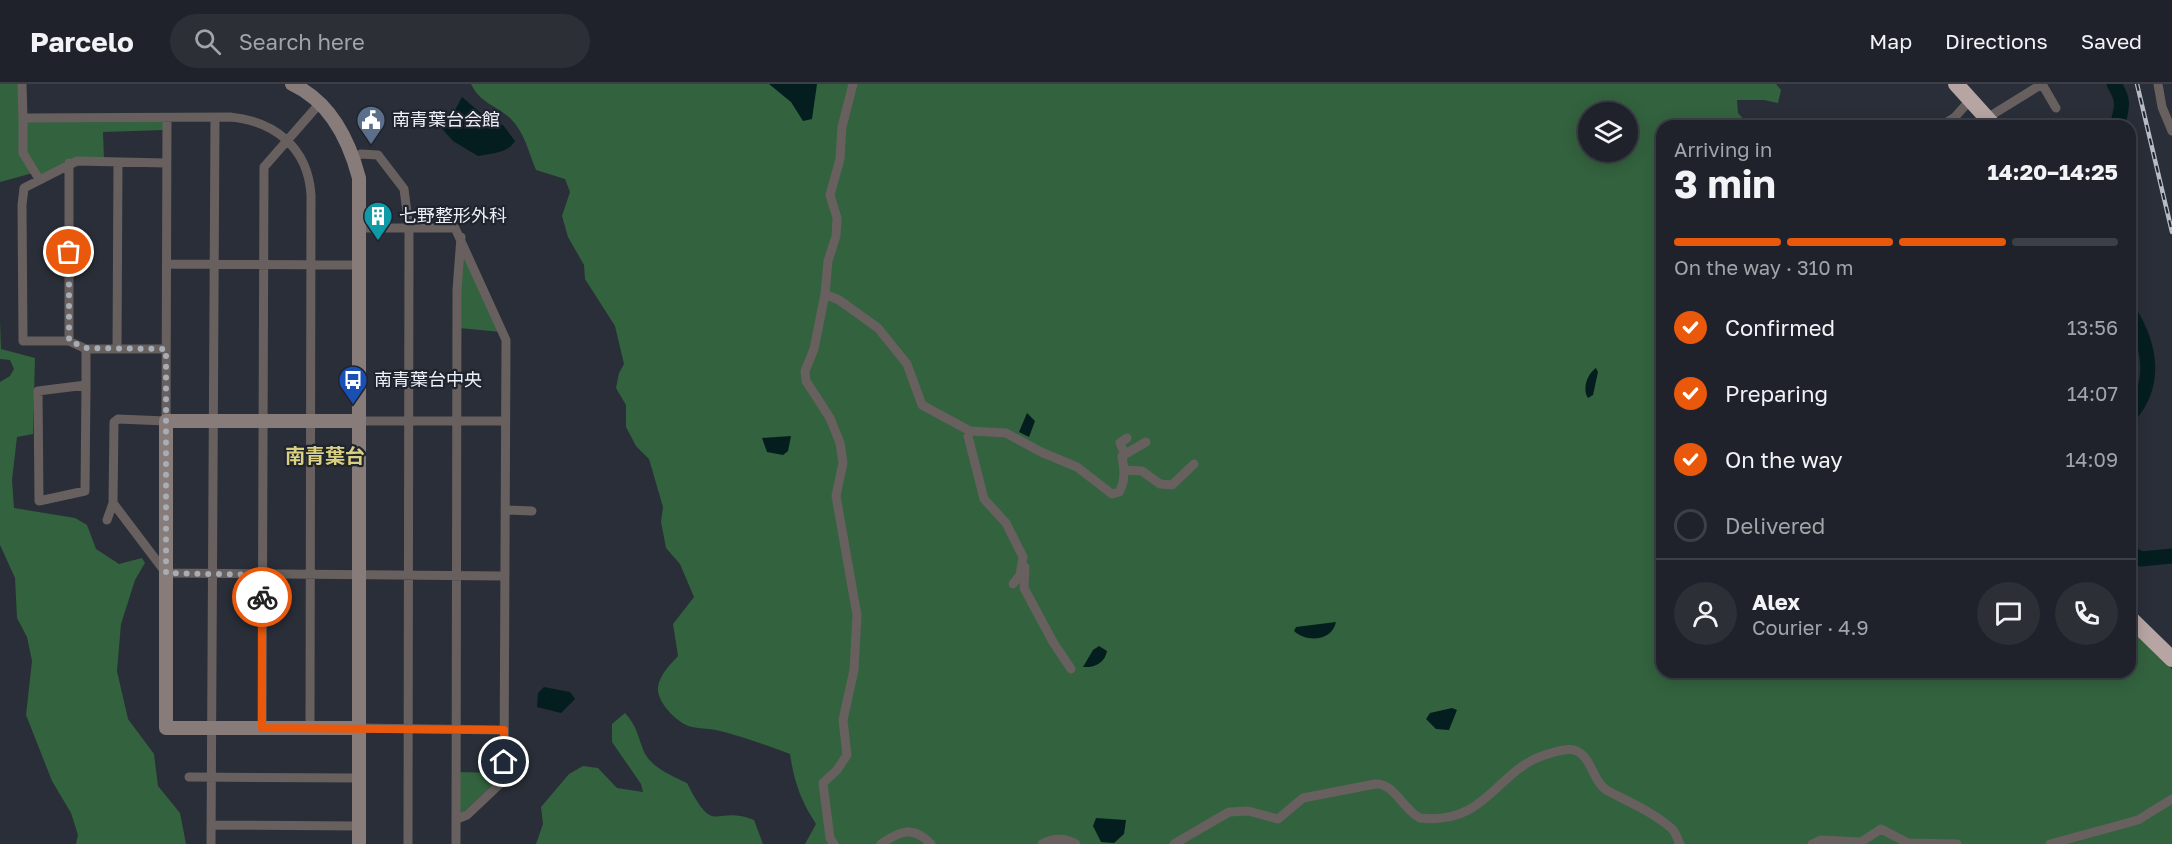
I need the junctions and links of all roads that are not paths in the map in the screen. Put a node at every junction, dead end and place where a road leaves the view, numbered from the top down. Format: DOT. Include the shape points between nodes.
graph roads {
  1 [pos="22,84"];
  2 [pos="853,84"];
  3 [pos="1956,84"];
  4 [pos="2157,84"];
  5 [pos="297,85"];
  6 [pos="1971,99"];
  7 [pos="320,104"];
  8 [pos="2056,108"];
  9 [pos="23,118"];
  10 [pos="168,118"];
  11 [pos="215,118"];
  12 [pos="1950,120"];
  13 [pos="1989,120"];
  14 [pos="1994,120"];
  15 [pos="2172,131"];
  16 [pos="287,139"];
  17 [pos="353,157"];
  18 [pos="118,162"];
  19 [pos="69,163"];
  20 [pos="166,163"];
  21 [pos="39,179"];
  22 [pos="360,228"];
  23 [pos="409,228"];
  24 [pos="461,237"];
  25 [pos="166,264"];
  26 [pos="214,265"];
  27 [pos="262,265"];
  28 [pos="311,265"];
  29 [pos="359,266"];
  30 [pos="846,291"];
  31 [pos="825,294"];
  32 [pos="839,300"];
  33 [pos="69,341"];
  34 [pos="86,348"];
  35 [pos="117,349"];
  36 [pos="166,349"];
  37 [pos="807,366"];
  38 [pos="818,371"];
  39 [pos="86,385"];
  40 [pos="214,419"];
  41 [pos="262,419"];
  42 [pos="310,420"];
  43 [pos="457,420"];
  44 [pos="166,421"];
  45 [pos="358,421"];
  46 [pos="408,421"];
  47 [pos="505,421"];
  48 [pos="970,431"];
  49 [pos="1127,438"];
  50 [pos="1146,442"];
  51 [pos="1125,454"];
  52 [pos="1194,464"];
  53 [pos="1137,468"];
  54 [pos="1124,469"];
  55 [pos="113,503"];
  56 [pos="506,510"];
  57 [pos="532,511"];
  58 [pos="107,520"];
  59 [pos="1023,557"];
  60 [pos="166,573"];
  61 [pos="214,575"];
  62 [pos="262,575"];
  63 [pos="310,575"];
  64 [pos="358,575"];
  65 [pos="408,575"];
  66 [pos="456,575"];
  67 [pos="505,576"];
  68 [pos="1013,584"];
  69 [pos="2136,624"];
  70 [pos="2172,659"];
  71 [pos="1071,669"];
  72 [pos="262,728"];
  73 [pos="310,728"];
  74 [pos="359,728"];
  75 [pos="213,729"];
  76 [pos="408,729"];
  77 [pos="456,729"];
  78 [pos="504,730"];
  79 [pos="189,777"];
  80 [pos="212,777"];
  81 [pos="359,778"];
  82 [pos="2172,799"];
  83 [pos="457,819"];
  84 [pos="212,825"];
  85 [pos="359,826"];
  86 [pos="211,844"];
  87 [pos="359,844"];
  88 [pos="408,844"];
  89 [pos="456,844"];
  90 [pos="834,844"];
  91 [pos="881,844"];
  92 [pos="931,844"];
  93 [pos="1042,844"];
  94 [pos="1076,844"];
  95 [pos="1174,844"];
  96 [pos="1680,844"];
  97 [pos="1812,844"];
  98 [pos="1957,844"];
  99 [pos="2050,844"];
  1 -- 9 [label="street"];
  2 -- 31 [label="street" via="830,195 837,218 837,236 828,261"];
  3 -- 6 [label="highway"];
  4 -- 15 [label="street"];
  5 -- 7 [label="street"];
  6 -- 12 [label="street"];
  6 -- 13 [label="highway"];
  7 -- 16 [label="street"];
  7 -- 17 [label="street" via="337,123"];
  8 -- 14 [label="street" via="2042,84"];
  9 -- 10 [label="street"];
  9 -- 21 [label="street" via="23,153"];
  10 -- 11 [label="street"];
  10 -- 20 [label="street"];
  11 -- 16 [label="street" via="262,122"];
  11 -- 26 [label="street"];
  16 -- 27 [label="street" via="264,167"];
  16 -- 28 [label="street" via="302,162 311,187"];
  17 -- 22 [label="street"];
  17 -- 23 [label="street" via="378,155 404,189"];
  18 -- 19 [label="street"];
  18 -- 20 [label="street"];
  18 -- 35 [label="street"];
  19 -- 21 [label="street"];
  19 -- 33 [label="street"];
  20 -- 25 [label="street"];
  21 -- 33 [label="street" via="22,193 23,341"];
  22 -- 23 [label="street"];
  22 -- 29 [label="street"];
  23 -- 24 [label="street" via="455,228"];
  23 -- 46 [label="street"];
  24 -- 43 [label="street"];
  24 -- 47 [label="street" via="506,339"];
  25 -- 26 [label="street"];
  25 -- 36 [label="street"];
  26 -- 27 [label="street"];
  26 -- 40 [label="street"];
  27 -- 28 [label="street"];
  27 -- 41 [label="street"];
  28 -- 29 [label="street"];
  28 -- 42 [label="street"];
  29 -- 45 [label="street"];
  30 -- 32 [label="street"];
  31 -- 32 [label="street"];
  31 -- 37 [label="street"];
  32 -- 48 [label="street" via="878,327 906,364 922,405"];
  33 -- 34 [label="street"];
  34 -- 35 [label="street"];
  34 -- 39 [label="street"];
  35 -- 36 [label="street"];
  36 -- 44 [label="street"];
  37 -- 38 [label="street"];
  37 -- 90 [label="street" via="806,381 831,418 840,443 842,477 836,496 857,615 854,670 843,720 847,755 823,783"];
  39 -- 39 [label="street" via="86,491 39,501 38,391"];
  40 -- 41 [label="street"];
  40 -- 44 [label="street"];
  40 -- 61 [label="street"];
  41 -- 42 [label="street"];
  41 -- 62 [label="street"];
  42 -- 45 [label="street"];
  42 -- 63 [label="street"];
  43 -- 46 [label="street"];
  43 -- 47 [label="street"];
  43 -- 66 [label="street"];
  44 -- 55 [label="street" via="114,422"];
  44 -- 60 [label="street"];
  45 -- 46 [label="street"];
  45 -- 64 [label="street"];
  46 -- 65 [label="street"];
  47 -- 56 [label="street"];
  48 -- 54 [label="street" via="1006,434 1077,467 1112,494 1122,487"];
  48 -- 59 [label="street" via="984,499 1006,523"];
  49 -- 51 [label="street" via="1120,443"];
  50 -- 51 [label="street"];
  51 -- 54 [label="street"];
  52 -- 54 [label="street" via="1172,485 1160,484 1142,471"];
  53 -- 54 [label="street"];
  55 -- 58 [label="street"];
  55 -- 60 [label="street"];
  56 -- 57 [label="street"];
  56 -- 67 [label="street"];
  59 -- 68 [label="street" via="1020,575"];
  59 -- 71 [label="street" via="1024,588"];
  60 -- 61 [label="street"];
  60 -- 75 [label="street" via="165,728"];
  61 -- 62 [label="street"];
  61 -- 75 [label="street"];
  62 -- 63 [label="street"];
  62 -- 72 [label="street"];
  63 -- 64 [label="street"];
  63 -- 73 [label="street"];
  64 -- 65 [label="street"];
  64 -- 74 [label="street"];
  65 -- 66 [label="street"];
  65 -- 76 [label="street"];
  66 -- 67 [label="street"];
  66 -- 77 [label="street"];
  67 -- 78 [label="street"];
  69 -- 70 [label="highway"];
  72 -- 73 [label="street"];
  72 -- 75 [label="street"];
  73 -- 74 [label="street"];
  74 -- 76 [label="street"];
  74 -- 81 [label="street"];
  75 -- 80 [label="street"];
  76 -- 77 [label="street"];
  76 -- 88 [label="street"];
  77 -- 78 [label="street"];
  77 -- 83 [label="street"];
  78 -- 83 [label="street" via="502,782 467,815"];
  79 -- 80 [label="street"];
  80 -- 81 [label="street"];
  80 -- 84 [label="street"];
  81 -- 85 [label="street"];
  82 -- 99 [label="street" via="2138,820"];
  83 -- 89 [label="street"];
  84 -- 85 [label="street"];
  84 -- 86 [label="street"];
  85 -- 87 [label="street"];
  91 -- 92 [label="street" via="907,830"];
  93 -- 94 [label="street" via="1050,839"];
  95 -- 96 [label="street" via="1229,812 1248,811 1278,819 1303,798 1383,783 1420,818 1458,814 1487,800 1526,762 1564,750 1575,750 1584,756 1602,786 1672,828"];
  97 -- 98 [label="street" via="1821,840 1861,842 1881,829 1908,843"];
}
